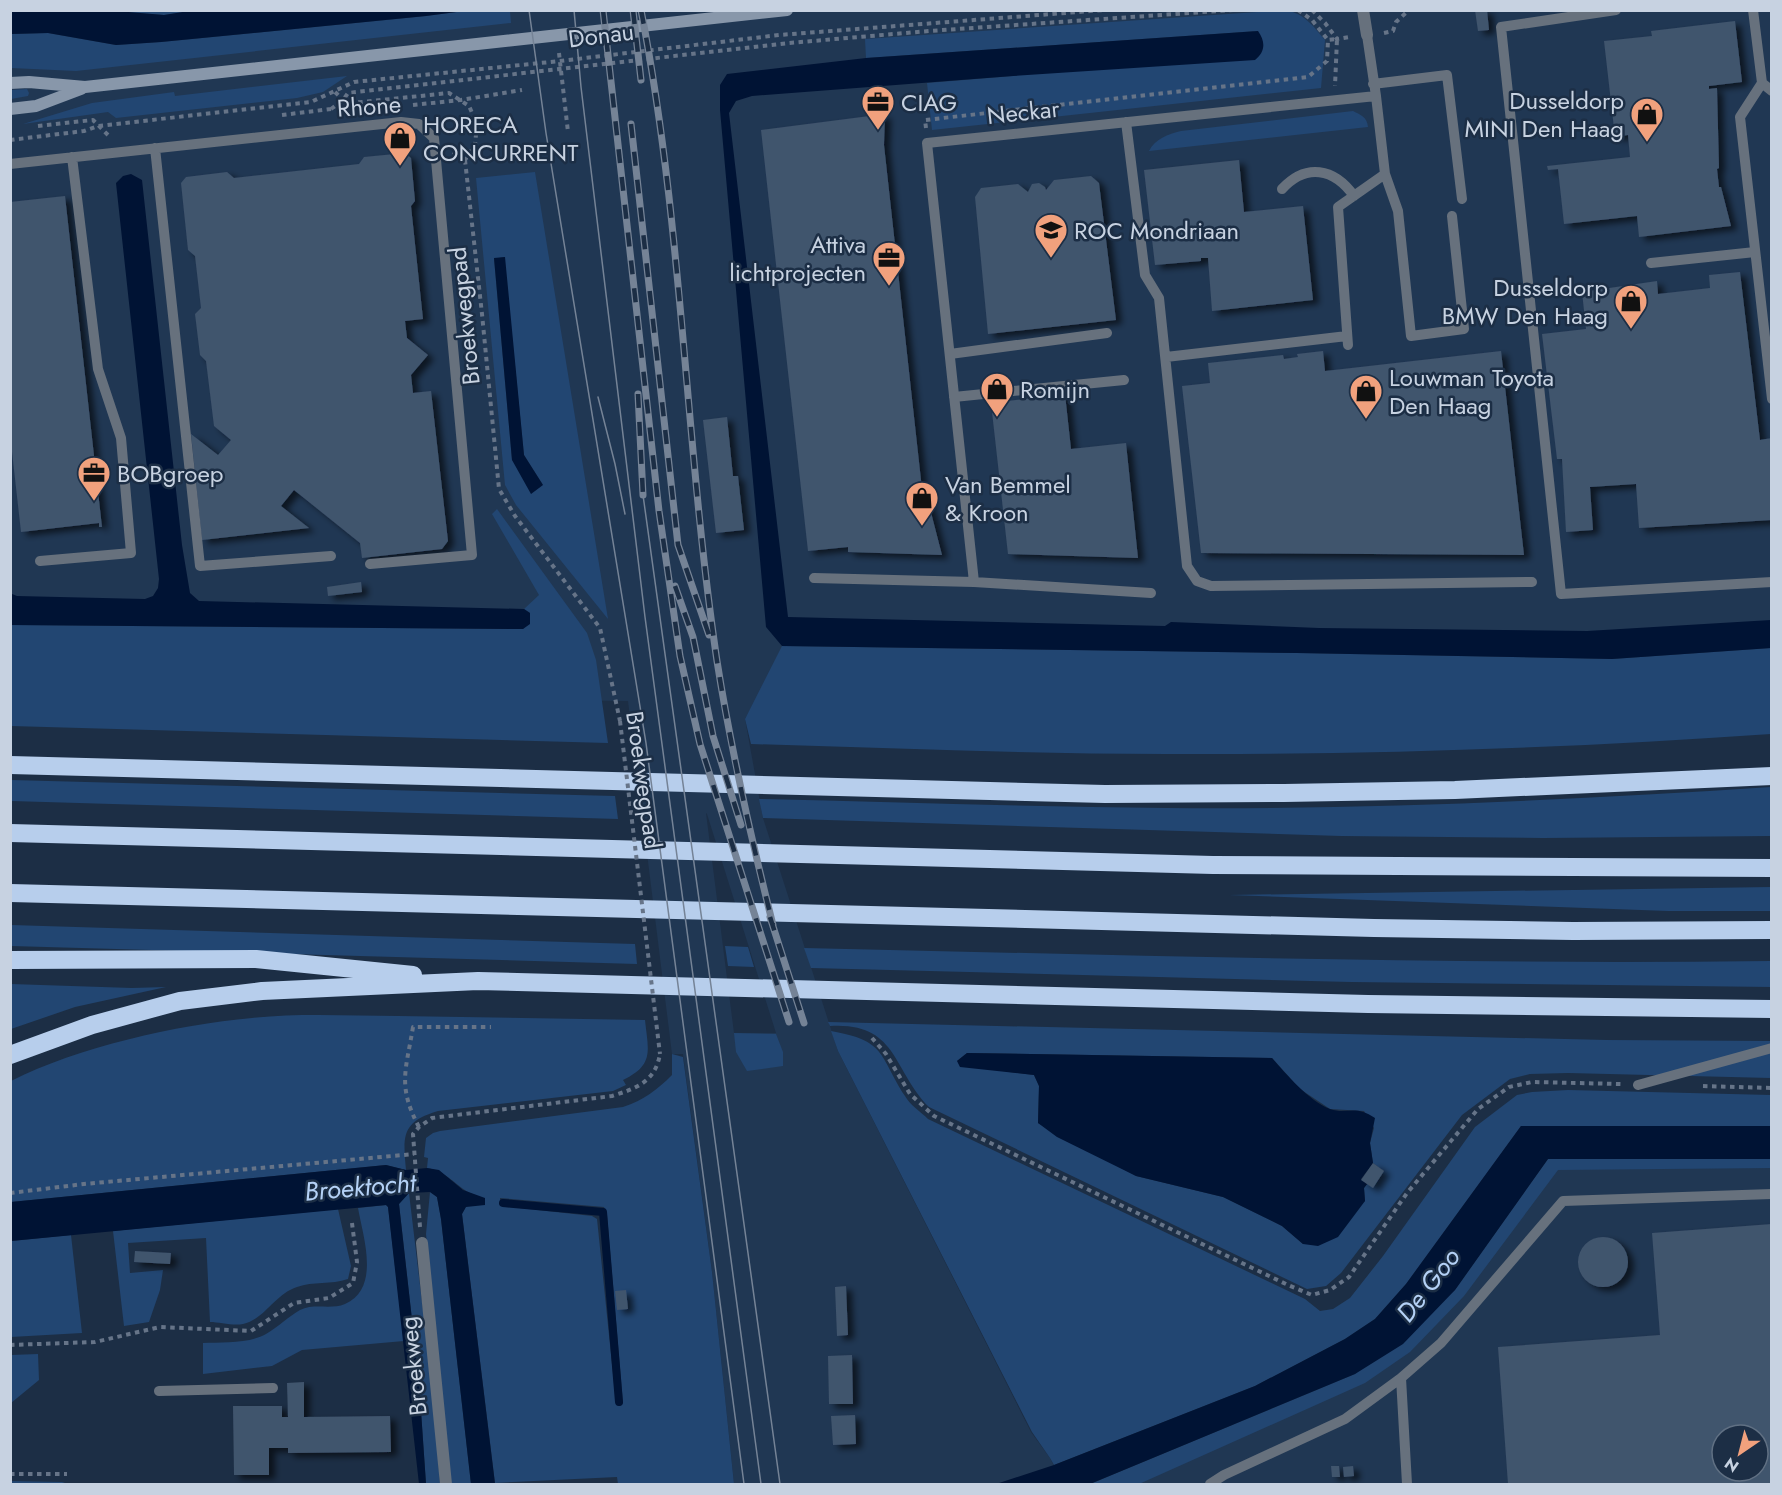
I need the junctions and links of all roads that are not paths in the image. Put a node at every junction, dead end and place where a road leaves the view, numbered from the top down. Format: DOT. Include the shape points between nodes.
graph roads {
  1 [pos="787,10"];
  2 [pos="1363,10"];
  3 [pos="1616,10"];
  4 [pos="1753,10"];
  5 [pos="1367,35"];
  6 [pos="10,83"];
  7 [pos="1762,83"];
  8 [pos="1372,84"];
  9 [pos="85,87"];
  10 [pos="1772,91"];
  11 [pos="1376,96"];
  12 [pos="10,109"];
  13 [pos="1126,122"];
  14 [pos="156,148"];
  15 [pos="72,157"];
  16 [pos="10,164"];
  17 [pos="1385,174"];
  18 [pos="1282,189"];
  19 [pos="1354,196"];
  20 [pos="1462,199"];
  21 [pos="1452,216"];
  22 [pos="1755,252"];
  23 [pos="1651,262"];
  24 [pos="1107,333"];
  25 [pos="950,354"];
  26 [pos="1166,357"];
  27 [pos="1124,380"];
  28 [pos="954,397"];
  29 [pos="1772,399"];
  30 [pos="331,556"];
  31 [pos="40,561"];
  32 [pos="370,564"];
  33 [pos="814,578"];
  34 [pos="974,582"];
  35 [pos="1532,582"];
  36 [pos="1772,582"];
  37 [pos="1151,593"];
  38 [pos="10,765"];
  39 [pos="1772,776"];
  40 [pos="10,833"];
  41 [pos="1772,868"];
  42 [pos="10,893"];
  43 [pos="1772,930"];
  44 [pos="10,960"];
  45 [pos="478,981"];
  46 [pos="1772,1009"];
  47 [pos="1772,1048"];
  48 [pos="10,1055"];
  49 [pos="1638,1085"];
  50 [pos="1772,1194"];
  51 [pos="422,1243"];
  52 [pos="1401,1378"];
  53 [pos="273,1388"];
  54 [pos="159,1391"];
  55 [pos="446,1485"];
  56 [pos="1210,1485"];
  57 [pos="1407,1485"];
  1 -- 9 [label="main road, Donau"];
  2 -- 5 [label="street"];
  3 -- 36 [label="lane" via="1501,27 1561,594"];
  4 -- 7 [label="lane"];
  5 -- 8 [label="lane"];
  6 -- 9 [label="main road, Donau" via="29,81"];
  7 -- 10 [label="lane"];
  7 -- 22 [label="lane" via="1740,117"];
  8 -- 11 [label="lane"];
  8 -- 20 [label="lane" via="1447,75"];
  9 -- 12 [label="main road, Donau" via="36,106"];
  11 -- 13 [label="lane, Neckar"];
  11 -- 17 [label="lane"];
  13 -- 25 [label="lane, Neckar" via="927,143"];
  13 -- 26 [label="lane" via="1145,275 1158,298"];
  14 -- 15 [label="lane, Rhone"];
  14 -- 30 [label="lane" via="200,566"];
  14 -- 32 [label="lane, Rhone" via="401,122 419,124 434,138 472,555"];
  15 -- 16 [label="lane, Rhone"];
  15 -- 31 [label="lane" via="99,369 121,438 131,553"];
  17 -- 19 [label="lane"];
  17 -- 21 [label="lane" via="1398,211 1411,336 1464,329"];
  18 -- 19 [label="lane" via="1302,173 1332,174"];
  19 -- 26 [label="lane" via="1338,207 1347,340"];
  22 -- 23 [label="lane"];
  22 -- 29 [label="lane"];
  24 -- 25 [label="lane"];
  25 -- 28 [label="lane"];
  26 -- 35 [label="lane" via="1187,566 1197,581 1211,586"];
  27 -- 28 [label="lane"];
  28 -- 34 [label="lane"];
  33 -- 34 [label="lane"];
  34 -- 37 [label="lane"];
  38 -- 39 [label="highway" via="1105,794 1369,792"];
  40 -- 41 [label="highway" via="1213,865"];
  42 -- 43 [label="highway" via="1374,928"];
  44 -- 45 [label="highway" via="256,959"];
  45 -- 46 [label="highway" via="1297,1002"];
  45 -- 48 [label="highway" via="261,991 180,1001 92,1025"];
  47 -- 49 [label="lane"];
  50 -- 52 [label="lane" via="1563,1201 1441,1343"];
  51 -- 55 [label="street, Broekweg"];
  52 -- 56 [label="lane" via="1345,1419"];
  52 -- 57 [label="lane"];
  53 -- 54 [label="lane"];
}
